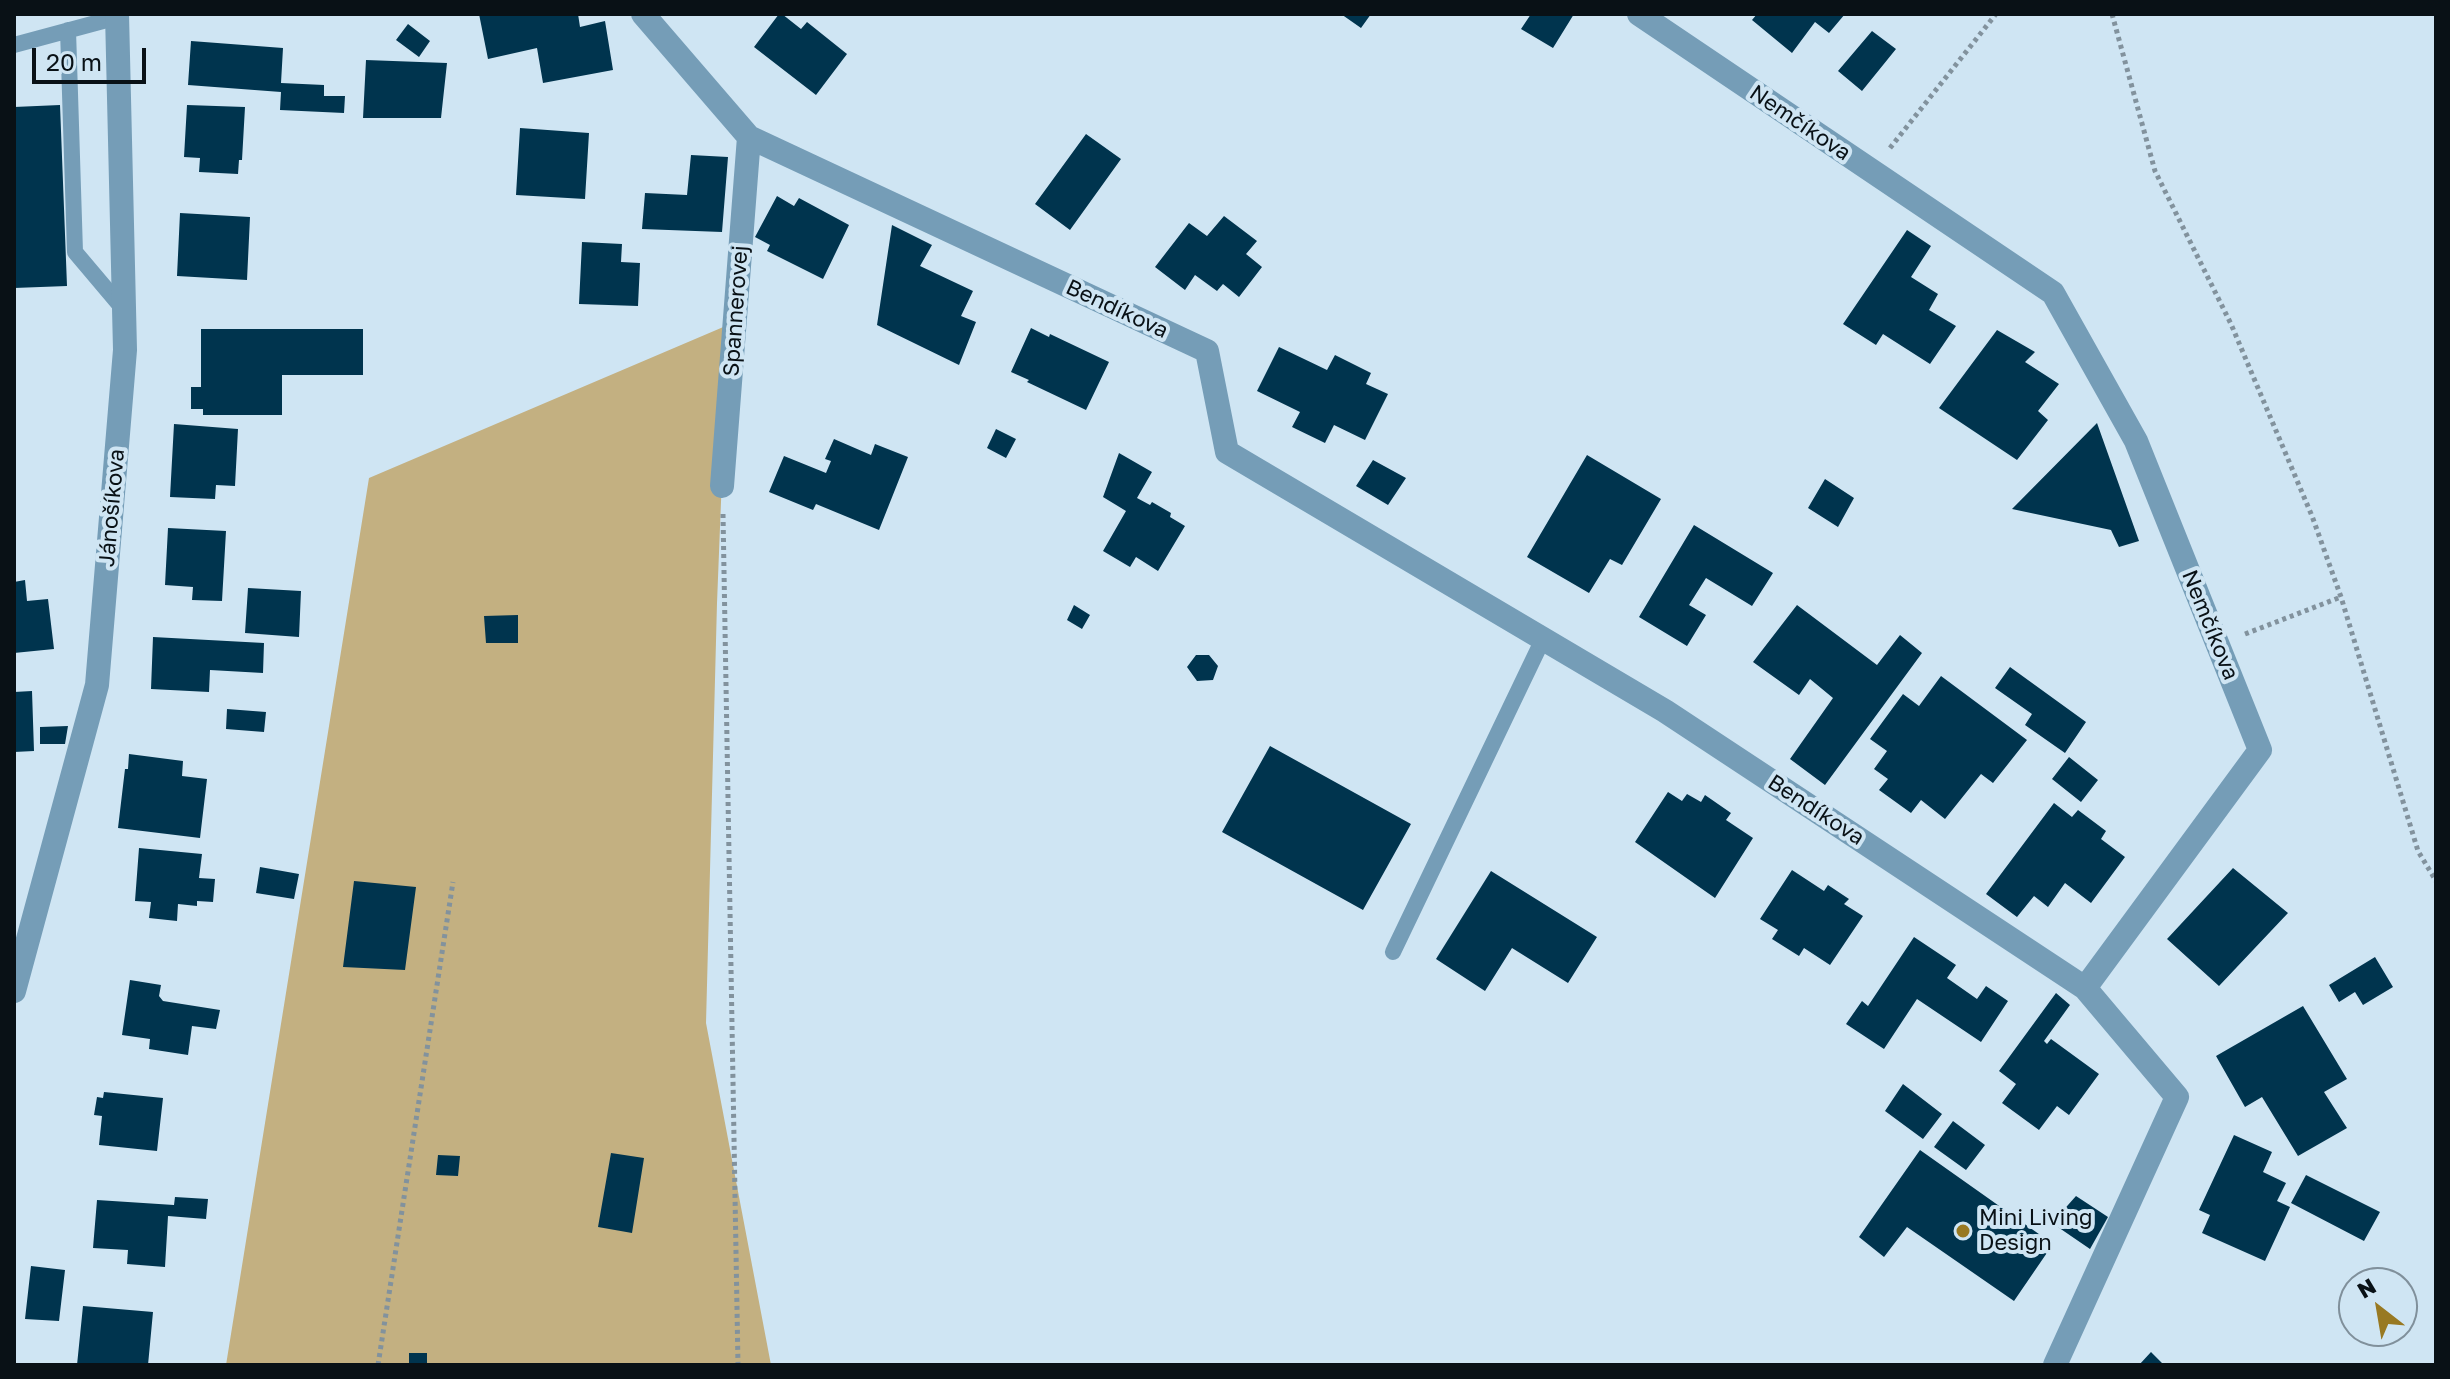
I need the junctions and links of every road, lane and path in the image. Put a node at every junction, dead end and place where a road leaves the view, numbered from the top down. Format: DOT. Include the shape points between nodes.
graph roads {
  1 [pos="643,14"];
  2 [pos="1639,14"];
  3 [pos="1996,14"];
  4 [pos="2112,14"];
  5 [pos="123,15"];
  6 [pos="68,30"];
  7 [pos="14,45"];
  8 [pos="749,137"];
  9 [pos="1872,171"];
  10 [pos="125,311"];
  11 [pos="722,486"];
  12 [pos="2341,597"];
  13 [pos="1543,639"];
  14 [pos="2217,644"];
  15 [pos="2436,881"];
  16 [pos="453,882"];
  17 [pos="1393,952"];
  18 [pos="2085,988"];
  19 [pos="14,991"];
  20 [pos="378,1365"];
  21 [pos="738,1365"];
  22 [pos="2055,1365"];
  1 -- 8 [label="street, Bendíkova"];
  2 -- 9 [label="street, Nemčíkova"];
  3 -- 9 [label="path"];
  4 -- 12 [label="path" via="2155,171 2231,324"];
  5 -- 6 [label="lane"];
  5 -- 10 [label="street, Jánošíkova"];
  6 -- 7 [label="lane"];
  6 -- 10 [label="lane" via="75,252"];
  8 -- 11 [label="street, Spannerovej"];
  8 -- 13 [label="street, Bendíkova" via="1207,351 1227,452"];
  9 -- 14 [label="street, Nemčíkova" via="2053,293 2136,441"];
  10 -- 19 [label="street, Jánošíkova" via="97,685"];
  11 -- 21 [label="path"];
  12 -- 14 [label="path"];
  12 -- 15 [label="path" via="2418,851"];
  13 -- 17 [label="lane"];
  13 -- 18 [label="street, Bendíkova" via="1665,711"];
  14 -- 18 [label="street, Nemčíkova" via="2260,750"];
  16 -- 20 [label="path"];
  18 -- 22 [label="street" via="2177,1097"];
}
